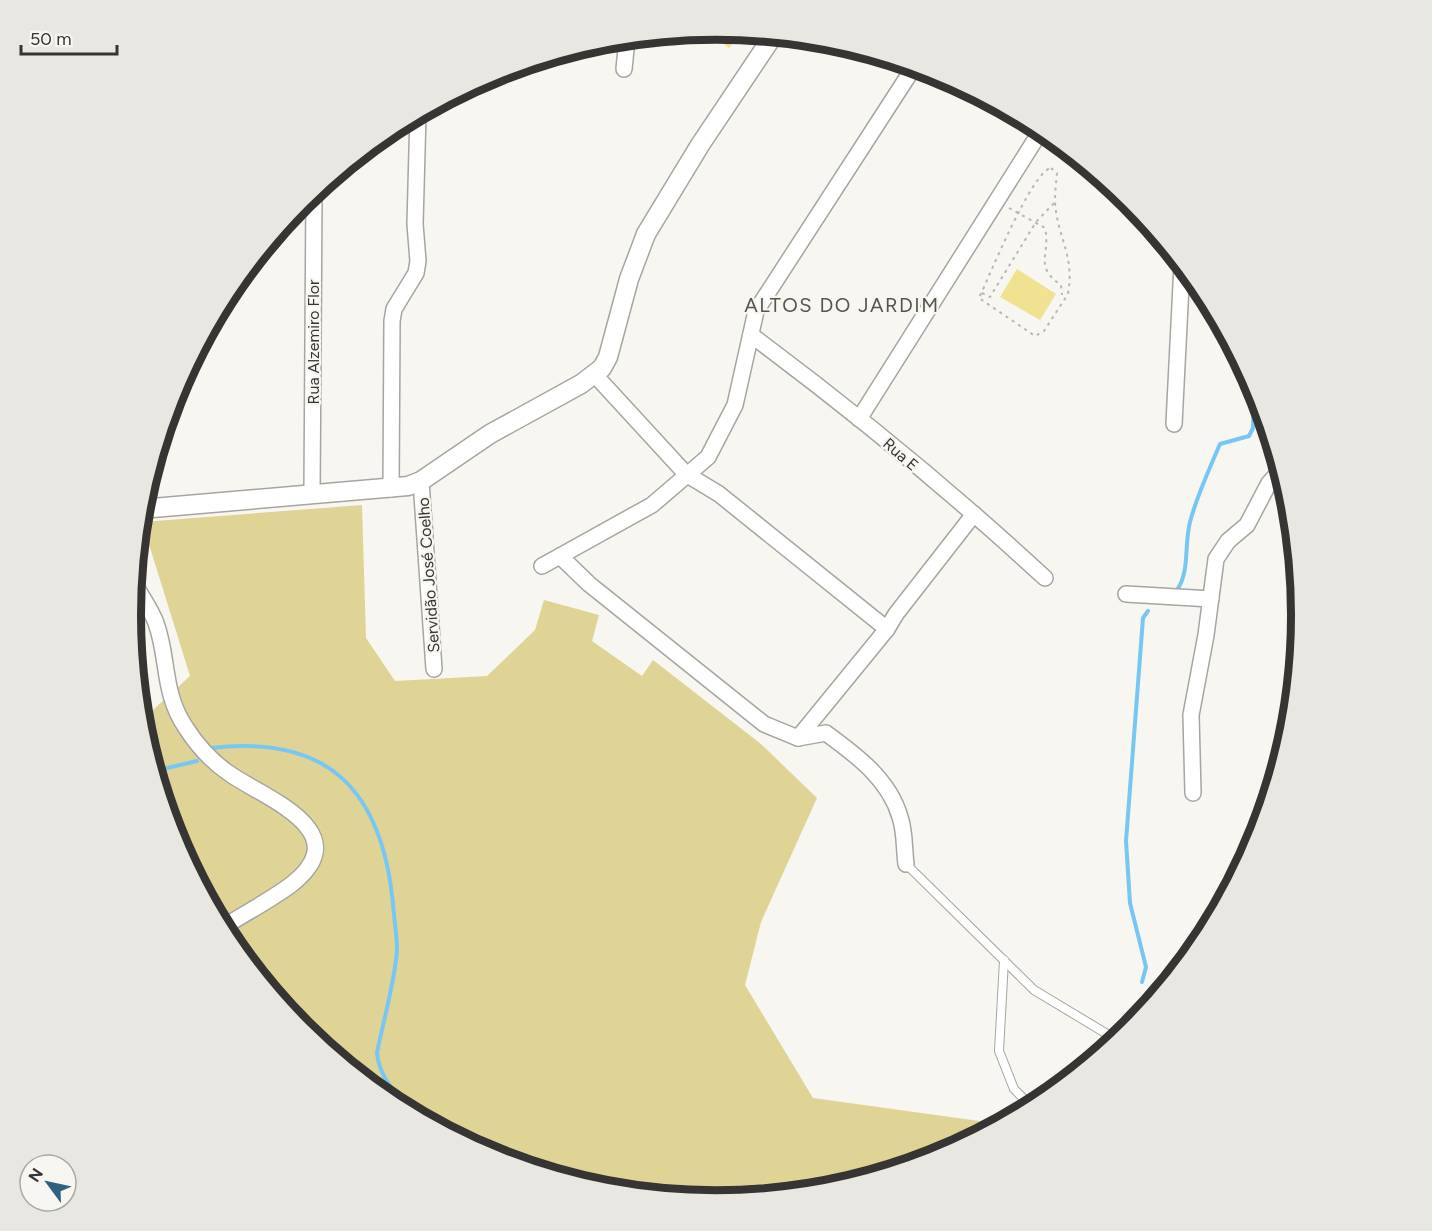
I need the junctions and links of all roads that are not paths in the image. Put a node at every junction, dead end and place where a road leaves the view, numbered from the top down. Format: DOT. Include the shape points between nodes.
graph roads {
  1 [pos="768,43"];
  2 [pos="626,48"];
  3 [pos="624,69"];
  4 [pos="909,74"];
  5 [pos="418,125"];
  6 [pos="1036,138"];
  7 [pos="314,204"];
  8 [pos="1181,278"];
  9 [pos="751,336"];
  10 [pos="595,375"];
  11 [pos="859,418"];
  12 [pos="1174,423"];
  13 [pos="686,474"];
  14 [pos="1274,478"];
  15 [pos="422,481"];
  16 [pos="391,489"];
  17 [pos="312,493"];
  18 [pos="151,508"];
  19 [pos="974,514"];
  20 [pos="560,556"];
  21 [pos="542,566"];
  22 [pos="1045,578"];
  23 [pos="1126,594"];
  24 [pos="142,597"];
  25 [pos="1211,599"];
  26 [pos="887,629"];
  27 [pos="434,669"];
  28 [pos="798,738"];
  29 [pos="1193,793"];
  30 [pos="906,864"];
  31 [pos="230,923"];
  32 [pos="1004,960"];
  33 [pos="1109,1035"];
  34 [pos="1025,1100"];
  1 -- 10 [label="street" via="646,234 628,279 608,357"];
  2 -- 3 [label="street"];
  4 -- 9 [label="street" via="766,293 756,311"];
  5 -- 16 [label="street" via="418,261 392,321"];
  6 -- 11 [label="street"];
  7 -- 17 [label="street, Rua Alzemiro Flor"];
  8 -- 12 [label="street"];
  9 -- 11 [label="street, Rua E"];
  9 -- 13 [label="street" via="726,427 708,457"];
  10 -- 13 [label="street"];
  10 -- 15 [label="street" via="489,434"];
  11 -- 19 [label="street, Rua E"];
  13 -- 20 [label="street" via="652,505"];
  13 -- 26 [label="street" via="719,494"];
  14 -- 25 [label="street" via="1247,525 1220,550"];
  15 -- 16 [label="street"];
  15 -- 27 [label="street, Servidão José Coelho"];
  16 -- 17 [label="street"];
  17 -- 18 [label="street"];
  19 -- 22 [label="street, Rua E"];
  19 -- 26 [label="street"];
  20 -- 21 [label="street"];
  20 -- 28 [label="street" via="589,584 764,724"];
  23 -- 25 [label="street"];
  24 -- 31 [label="street" via="155,621 169,693 184,726 229,774 303,820 314,844 312,858 293,883"];
  25 -- 29 [label="street" via="1191,715"];
  26 -- 28 [label="street"];
  28 -- 30 [label="street" via="826,733 865,762 883,784 900,816"];
  30 -- 32 [label="lane"];
  32 -- 33 [label="lane" via="1034,990"];
  32 -- 34 [label="lane" via="999,1051 1014,1089"];
}
